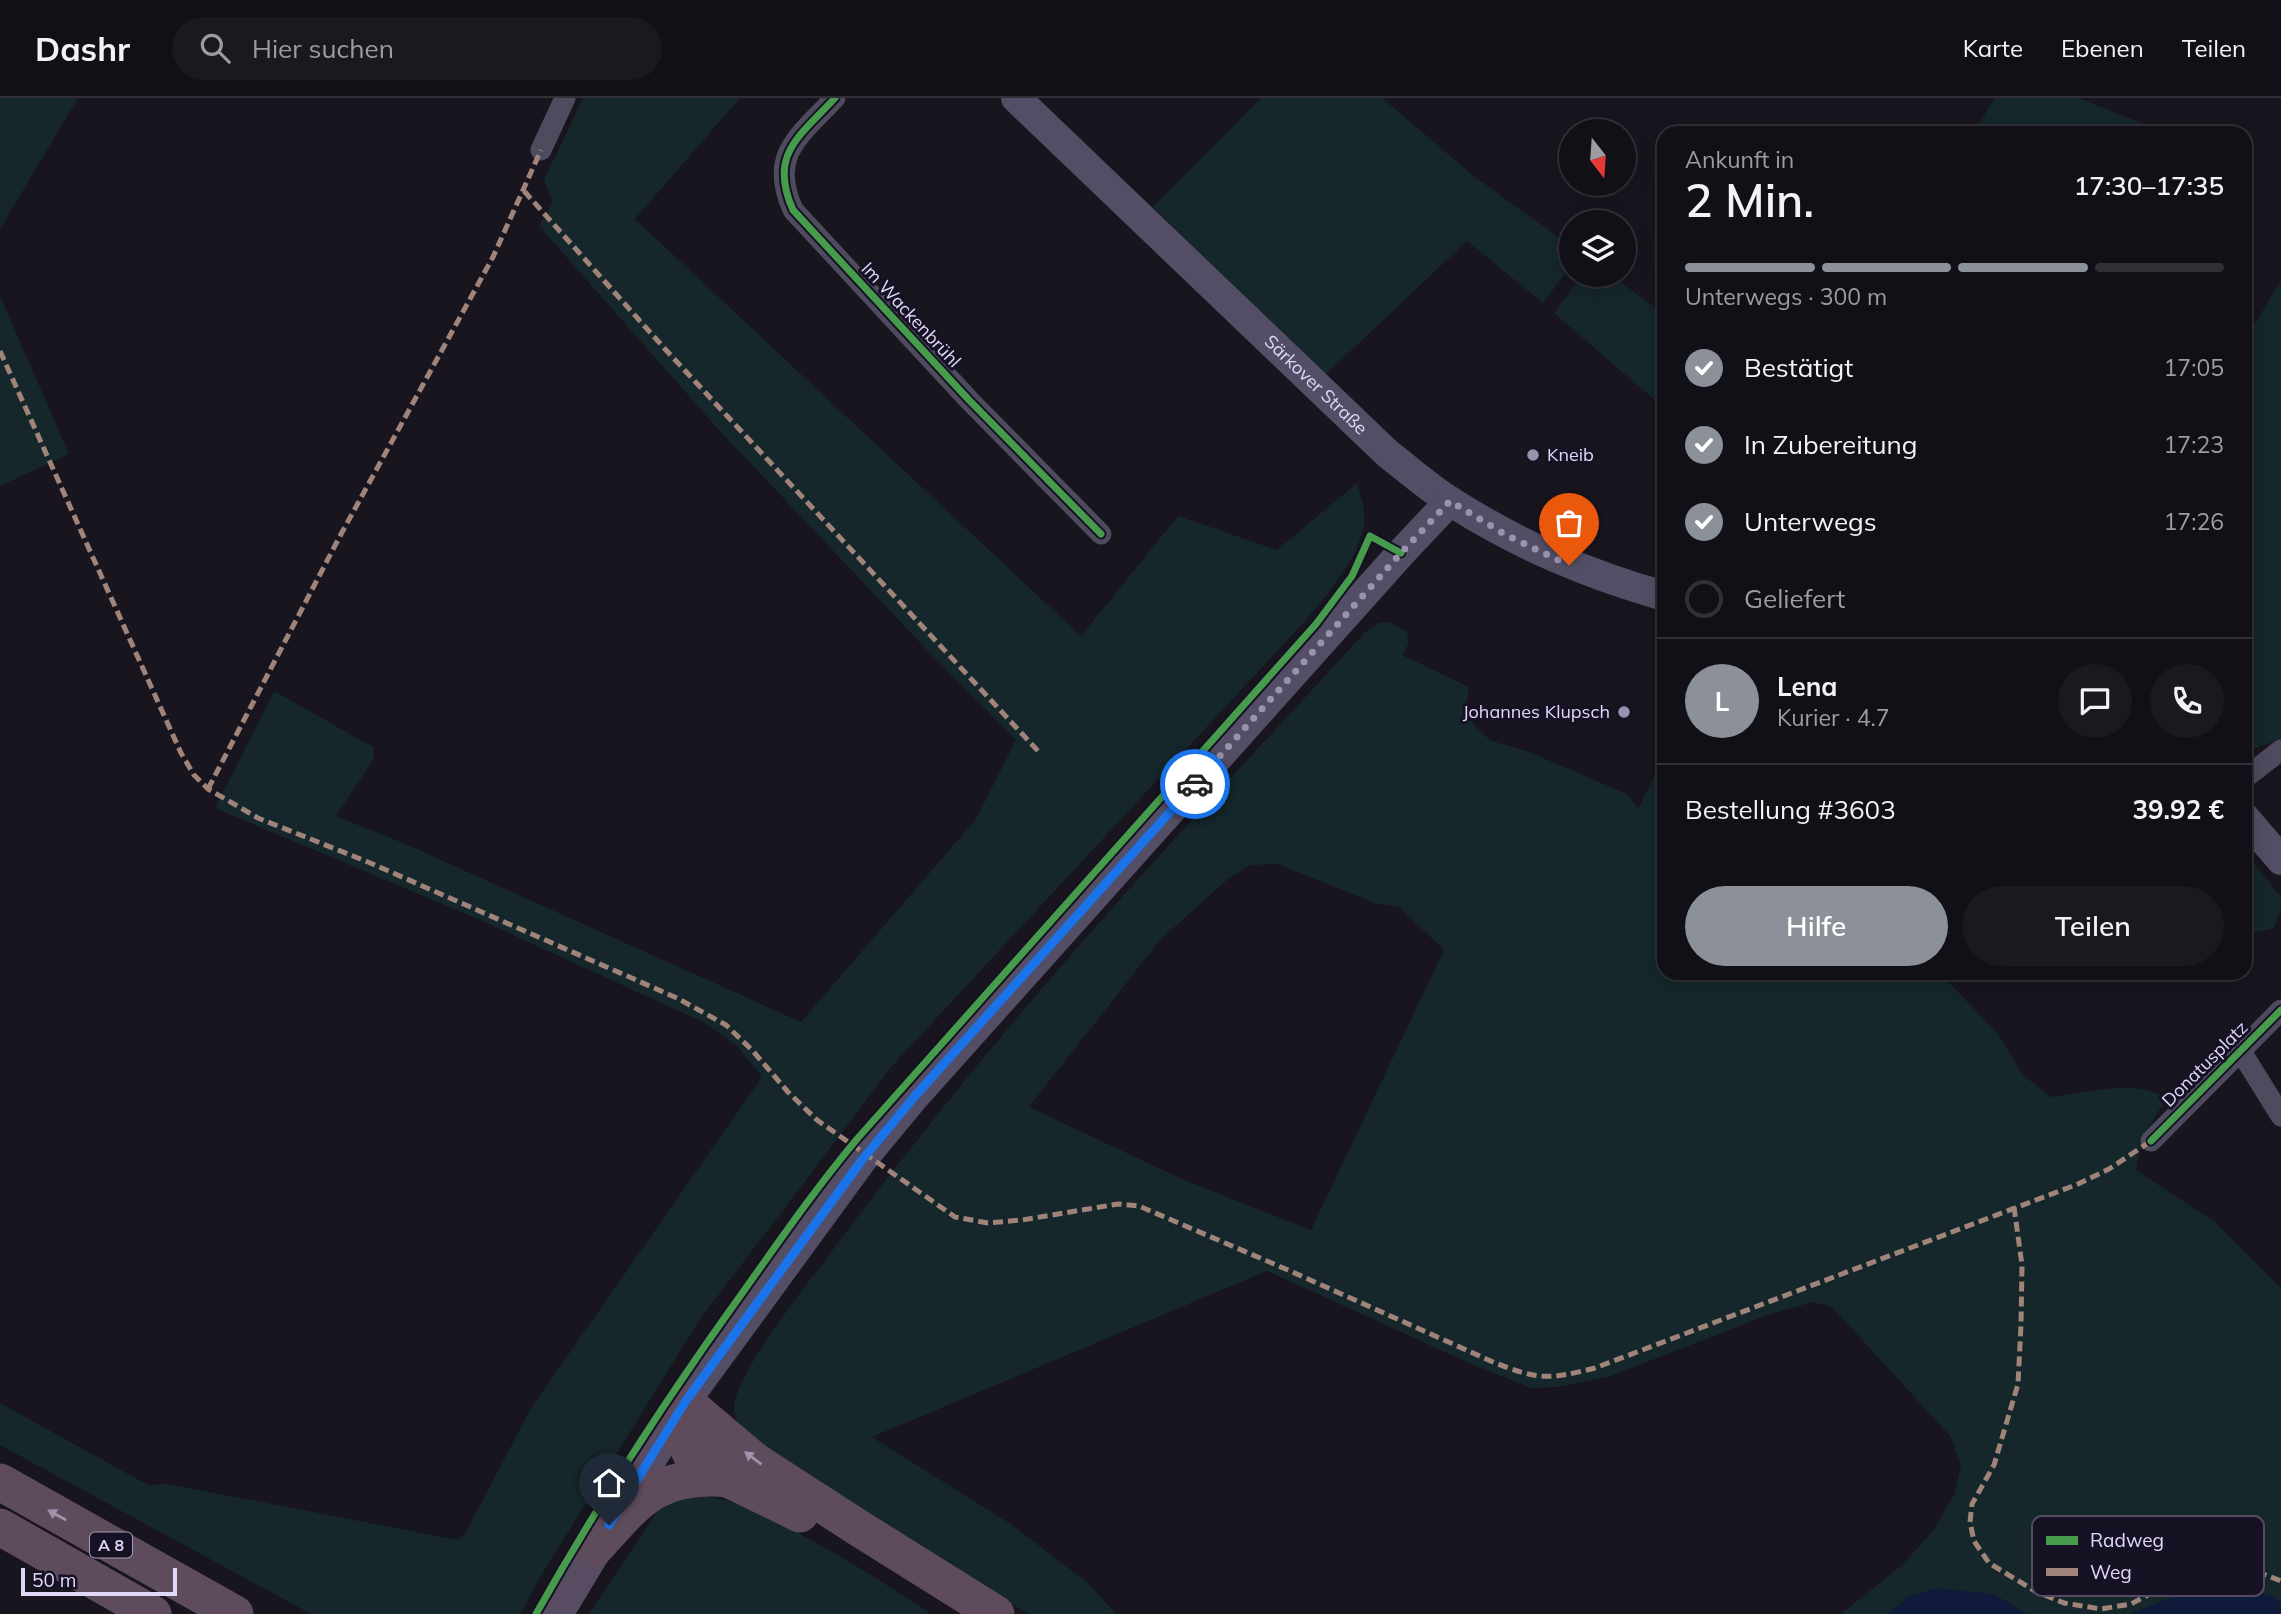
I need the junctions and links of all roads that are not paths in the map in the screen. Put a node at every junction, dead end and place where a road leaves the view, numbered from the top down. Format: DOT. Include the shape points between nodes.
graph roads {
  1 [pos="565,98"];
  2 [pos="835,98"];
  3 [pos="1016,98"];
  4 [pos="541,150"];
  5 [pos="1450,501"];
  6 [pos="1101,534"];
  7 [pos="1657,594"];
  8 [pos="2281,750"];
  9 [pos="2252,773"];
  10 [pos="2252,826"];
  11 [pos="2281,860"];
  12 [pos="2281,1010"];
  13 [pos="2241,1050"];
  14 [pos="2281,1116"];
  15 [pos="2151,1142"];
  16 [pos="681,1408"];
  17 [pos="728,1479"];
  18 [pos="0,1482"];
  19 [pos="0,1527"];
  20 [pos="595,1548"];
  21 [pos="153,1614"];
  22 [pos="234,1614"];
  23 [pos="557,1614"];
  24 [pos="966,1614"];
  25 [pos="996,1614"];
  1 -- 4 [label="street"];
  2 -- 6 [label="street, Im Wackenbrühl" via="791,145 783,177 793,209 969,400"];
  3 -- 5 [label="main road, Särkover Straße" via="1388,454"];
  5 -- 7 [label="main road, Särkover Straße" via="1548,555"];
  5 -- 16 [label="main road" via="915,1096 862,1160"];
  8 -- 9 [label="street"];
  10 -- 11 [label="main road"];
  12 -- 13 [label="street, Donatusplatz"];
  13 -- 14 [label="street, Donatusplatz"];
  13 -- 15 [label="street, Donatusplatz"];
  16 -- 17 [label="highway" via="680,1432 691,1454"];
  16 -- 20 [label="main road"];
  25 -- 16 [label="highway, one-way" via="755,1461"];
  17 -- 20 [label="highway" via="707,1476 659,1487 634,1505"];
  17 -- 24 [label="highway" via="846,1539"];
  22 -- 18 [label="highway, A 8, one-way"];
  19 -- 21 [label="highway, A 8"];
  20 -- 23 [label="main road"];
}
